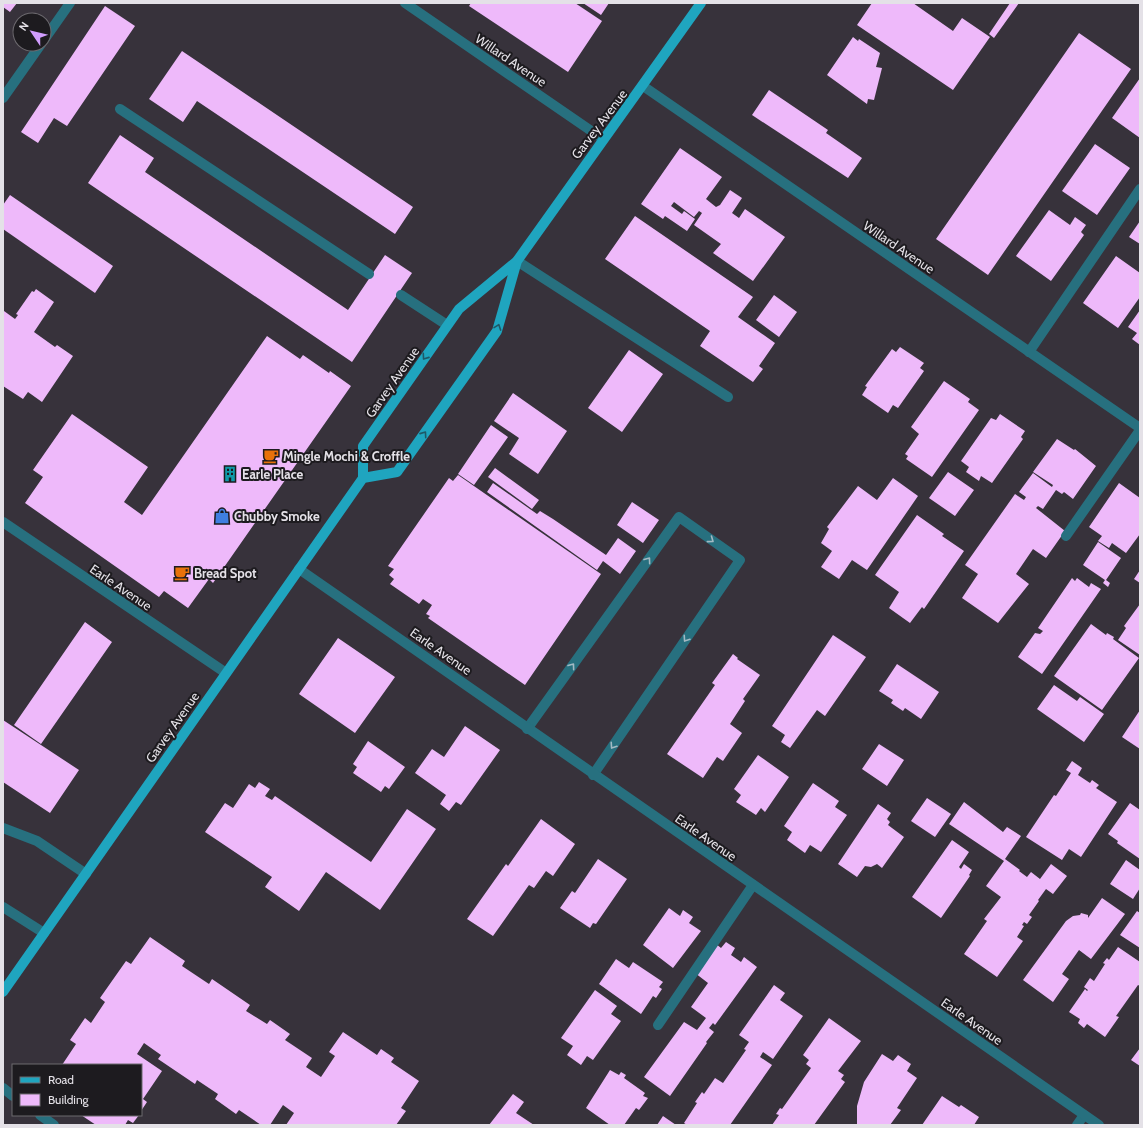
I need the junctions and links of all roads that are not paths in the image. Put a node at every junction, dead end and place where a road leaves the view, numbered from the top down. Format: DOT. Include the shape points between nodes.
graph roads {
  1 [pos="70,3"];
  2 [pos="405,3"];
  3 [pos="702,3"];
  4 [pos="52,29"];
  5 [pos="35,52"];
  6 [pos="643,86"];
  7 [pos="3,98"];
  8 [pos="120,109"];
  9 [pos="603,139"];
  10 [pos="1140,189"];
  11 [pos="517,261"];
  12 [pos="369,274"];
  13 [pos="401,295"];
  14 [pos="447,325"];
  15 [pos="1029,352"];
  16 [pos="728,397"];
  17 [pos="1140,429"];
  18 [pos="363,478"];
  19 [pos="3,522"];
  20 [pos="1066,536"];
  21 [pos="299,569"];
  22 [pos="226,673"];
  23 [pos="527,729"];
  24 [pos="593,775"];
  25 [pos="3,828"];
  26 [pos="86,874"];
  27 [pos="753,885"];
  28 [pos="3,907"];
  29 [pos="44,933"];
  30 [pos="3,992"];
  31 [pos="658,1025"];
  32 [pos="3,1088"];
  33 [pos="12,1095"];
  34 [pos="1084,1114"];
  35 [pos="41,1116"];
  36 [pos="54,1125"];
  37 [pos="1077,1125"];
  38 [pos="1099,1125"];
  1 -- 4 [label="street"];
  2 -- 9 [label="street, Willard Avenue"];
  3 -- 6 [label="main road, Garvey Avenue"];
  5 -- 7 [label="street"];
  6 -- 9 [label="main road, Garvey Avenue"];
  6 -- 15 [label="street, Willard Avenue"];
  8 -- 12 [label="street"];
  9 -- 11 [label="main road, Garvey Avenue"];
  10 -- 15 [label="street"];
  11 -- 14 [label="main road, Garvey Avenue" via="458,309"];
  11 -- 16 [label="street"];
  18 -- 11 [label="main road, Garvey Avenue, one-way" via="397,472 497,331"];
  13 -- 14 [label="street"];
  14 -- 18 [label="main road, Garvey Avenue, one-way" via="363,446"];
  15 -- 17 [label="street, Willard Avenue"];
  17 -- 20 [label="street"];
  18 -- 21 [label="main road, Garvey Avenue"];
  19 -- 22 [label="street, Earle Avenue"];
  21 -- 22 [label="main road, Garvey Avenue"];
  21 -- 23 [label="street, Earle Avenue"];
  22 -- 26 [label="main road, Garvey Avenue"];
  23 -- 24 [label="street, Earle Avenue"];
  23 -- 24 [label="street, one-way" via="679,517 740,560"];
  24 -- 27 [label="street, Earle Avenue"];
  25 -- 26 [label="street" via="36,841"];
  26 -- 29 [label="main road, Garvey Avenue"];
  27 -- 31 [label="street"];
  27 -- 34 [label="street, Earle Avenue"];
  28 -- 29 [label="street"];
  29 -- 30 [label="main road, Garvey Avenue"];
  32 -- 33 [label="street"];
  34 -- 37 [label="street"];
  34 -- 38 [label="street, Earle Avenue"];
  35 -- 36 [label="street"];
}
